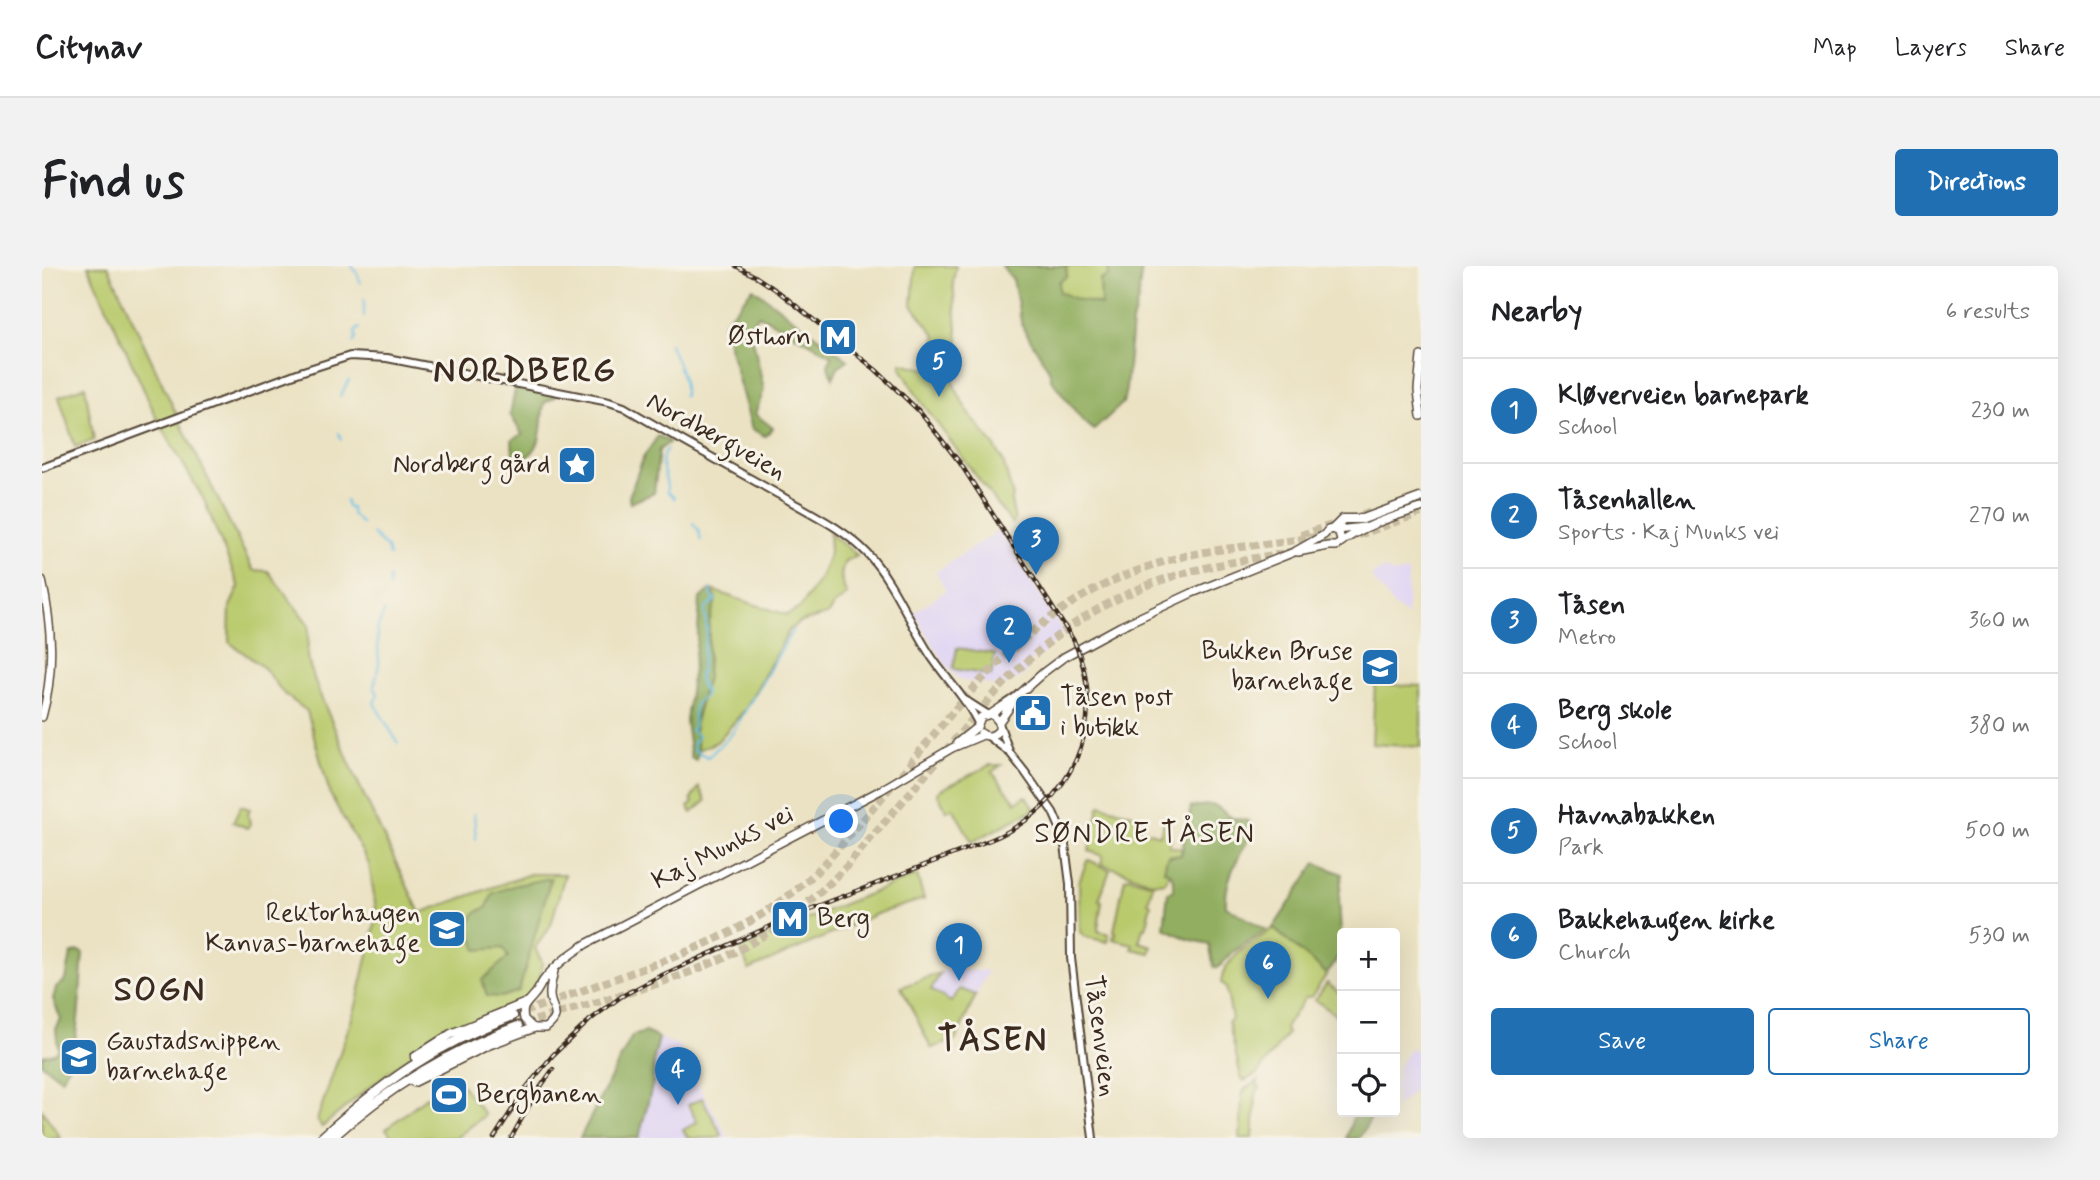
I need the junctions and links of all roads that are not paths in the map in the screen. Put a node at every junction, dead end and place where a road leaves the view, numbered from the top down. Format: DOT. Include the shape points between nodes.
graph roads {
  1 [pos="1421,356"];
  2 [pos="1421,416"];
  3 [pos="42,468"];
  4 [pos="1421,500"];
  5 [pos="1371,511"];
  6 [pos="1368,527"];
  7 [pos="1335,530"];
  8 [pos="1324,535"];
  9 [pos="1341,541"];
  10 [pos="1328,546"];
  11 [pos="1294,552"];
  12 [pos="42,580"];
  13 [pos="1016,698"];
  14 [pos="965,700"];
  15 [pos="989,714"];
  16 [pos="42,717"];
  17 [pos="999,724"];
  18 [pos="978,725"];
  19 [pos="985,736"];
  20 [pos="952,748"];
  21 [pos="1010,753"];
  22 [pos="554,971"];
  23 [pos="529,1000"];
  24 [pos="550,1001"];
  25 [pos="513,1016"];
  26 [pos="518,1026"];
  27 [pos="533,1028"];
  28 [pos="387,1082"];
  29 [pos="377,1101"];
  30 [pos="321,1138"];
  31 [pos="332,1138"];
  32 [pos="1093,1138"];
  1 -- 2 [label="main road"];
  3 -- 14 [label="street, Nordbergveien" via="350,356 404,361 609,402 851,539 876,564 931,656"];
  4 -- 5 [label="highway"];
  4 -- 6 [label="main road" via="1406,512"];
  4 -- 7 [label="highway" via="1363,519 1343,519"];
  6 -- 7 [label="main road"];
  6 -- 9 [label="main road"];
  7 -- 8 [label="main road"];
  7 -- 9 [label="main road"];
  8 -- 10 [label="main road"];
  8 -- 11 [label="main road"];
  9 -- 10 [label="main road" via="1336,547"];
  10 -- 11 [label="main road"];
  11 -- 13 [label="main road" via="1121,626 1058,661"];
  12 -- 16 [label="main road" via="51,659"];
  13 -- 15 [label="main road"];
  13 -- 17 [label="main road"];
  14 -- 15 [label="street, Nordbergveien"];
  14 -- 18 [label="street, Nordbergveien"];
  15 -- 17 [label="main road"];
  15 -- 18 [label="main road" via="981,717"];
  17 -- 19 [label="main road" via="996,734"];
  17 -- 21 [label="street"];
  18 -- 19 [label="main road"];
  18 -- 20 [label="main road, Kaj Munks vei"];
  19 -- 20 [label="main road, Kaj Munks vei"];
  19 -- 21 [label="street"];
  20 -- 22 [label="main road, Kaj Munks vei" via="881,790 596,937"];
  21 -- 32 [label="street, Tåsenveien" via="1064,837 1071,958"];
  22 -- 23 [label="main road, Kaj Munks vei"];
  22 -- 24 [label="main road"];
  23 -- 24 [label="main road" via="544,997"];
  23 -- 27 [label="main road" via="523,1016"];
  23 -- 28 [label="highway" via="438,1041"];
  24 -- 27 [label="main road" via="555,1011 551,1024"];
  25 -- 28 [label="highway" via="451,1042"];
  26 -- 29 [label="highway" via="438,1062"];
  27 -- 29 [label="highway" via="468,1054"];
  28 -- 30 [label="highway"];
  29 -- 31 [label="highway"];
}
